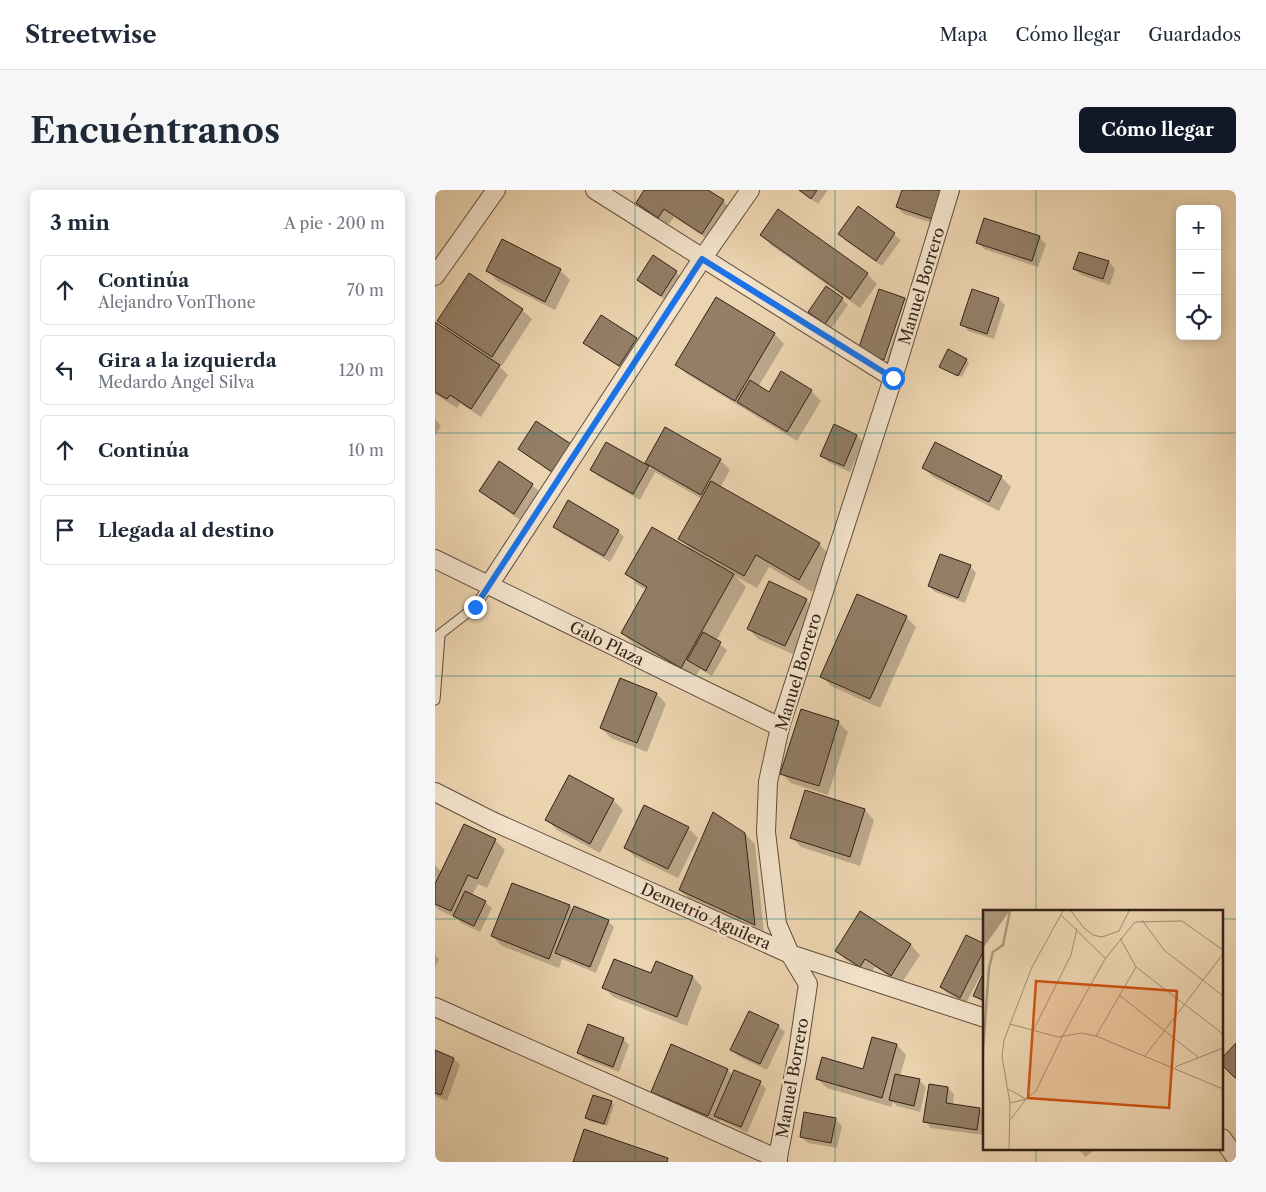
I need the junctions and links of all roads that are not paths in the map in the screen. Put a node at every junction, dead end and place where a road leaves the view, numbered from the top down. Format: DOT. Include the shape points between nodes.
graph roads {
  1 [pos="496,190"];
  2 [pos="595,190"];
  3 [pos="750,190"];
  4 [pos="950,190"];
  5 [pos="702,259"];
  6 [pos="435,276"];
  7 [pos="893,378"];
  8 [pos="435,559"];
  9 [pos="489,585"];
  10 [pos="437,637"];
  11 [pos="435,700"];
  12 [pos="780,727"];
  13 [pos="435,792"];
  14 [pos="790,954"];
  15 [pos="435,1007"];
  16 [pos="983,1017"];
  17 [pos="1223,1139"];
  18 [pos="1236,1158"];
  19 [pos="777,1161"];
  1 -- 6 [label="street"];
  2 -- 5 [label="street"];
  3 -- 5 [label="street"];
  4 -- 7 [label="street, Manuel Borrero"];
  5 -- 7 [label="street"];
  5 -- 9 [label="street"];
  7 -- 12 [label="street, Manuel Borrero"];
  8 -- 9 [label="street, Galo Plaza"];
  9 -- 10 [label="lane" via="475,607"];
  9 -- 12 [label="street, Galo Plaza"];
  10 -- 11 [label="lane"];
  12 -- 14 [label="street, Manuel Borrero" via="769,782 766,832 777,924"];
  13 -- 14 [label="street, Demetrio Aguilera" via="492,821"];
  14 -- 16 [label="street, Demetrio Aguilera"];
  14 -- 19 [label="street, Manuel Borrero" via="808,984"];
  15 -- 19 [label="street"];
  17 -- 18 [label="street"];
}
